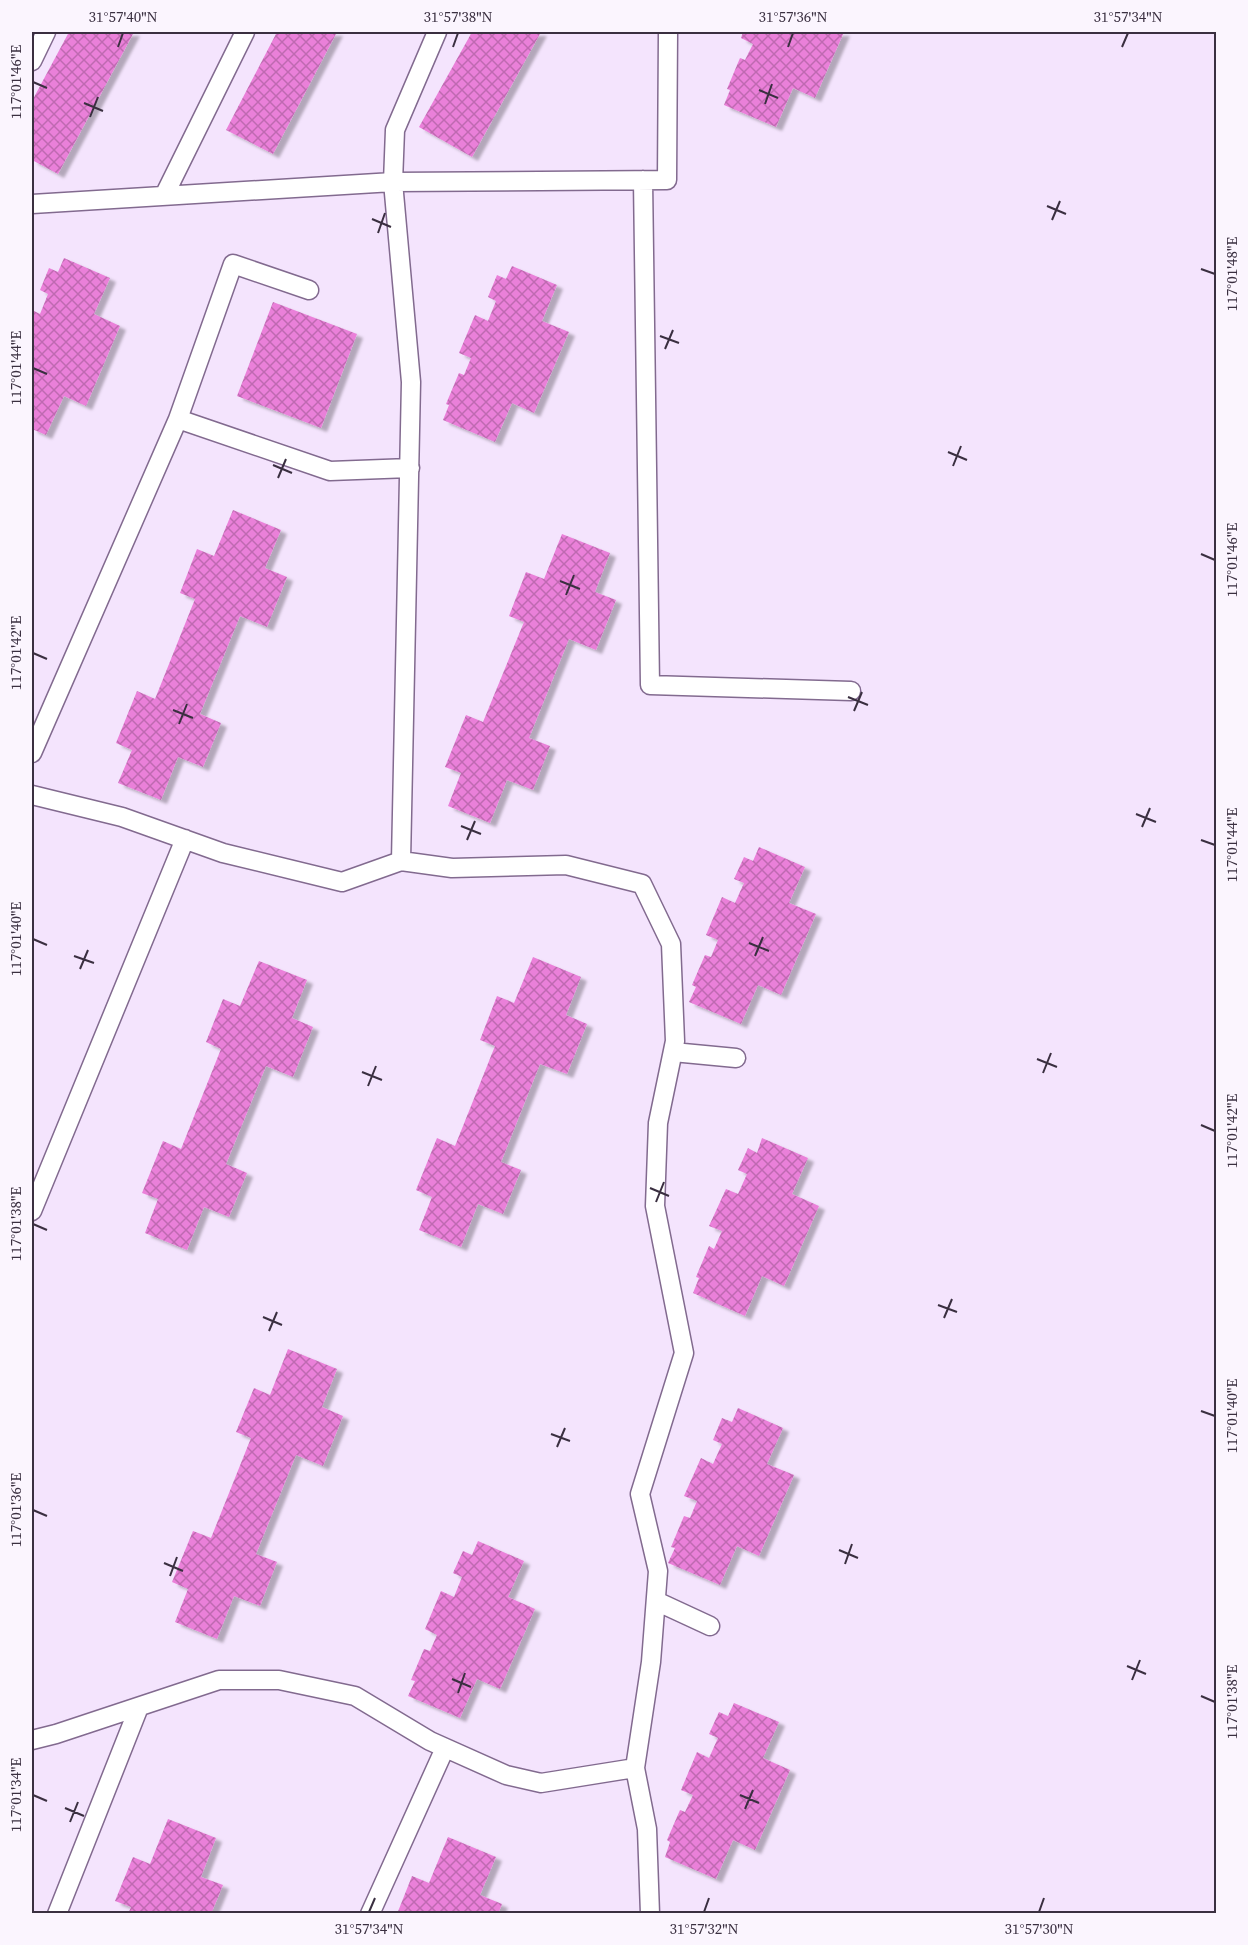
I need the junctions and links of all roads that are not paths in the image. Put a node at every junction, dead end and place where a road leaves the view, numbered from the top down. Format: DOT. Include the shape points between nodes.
graph roads {
  1 [pos="46,32"];
  2 [pos="246,32"];
  3 [pos="437,32"];
  4 [pos="668,32"];
  5 [pos="32,61"];
  6 [pos="643,180"];
  7 [pos="393,182"];
  8 [pos="164,196"];
  9 [pos="32,204"];
  10 [pos="309,290"];
  11 [pos="178,419"];
  12 [pos="410,468"];
  13 [pos="852,691"];
  14 [pos="32,753"];
  15 [pos="32,795"];
  16 [pos="185,839"];
  17 [pos="401,861"];
  18 [pos="673,1052"];
  19 [pos="736,1059"];
  20 [pos="32,1211"];
  21 [pos="656,1601"];
  22 [pos="710,1626"];
  23 [pos="139,1707"];
  24 [pos="32,1740"];
  25 [pos="445,1748"];
  26 [pos="635,1768"];
  27 [pos="57,1914"];
  28 [pos="370,1914"];
  29 [pos="650,1914"];
  1 -- 5 [label="lane"];
  2 -- 8 [label="lane"];
  3 -- 7 [label="lane" via="395,130"];
  4 -- 6 [label="lane" via="668,180"];
  6 -- 7 [label="lane"];
  6 -- 13 [label="lane" via="650,685"];
  7 -- 8 [label="lane"];
  7 -- 12 [label="lane" via="411,382"];
  8 -- 9 [label="lane"];
  10 -- 11 [label="lane" via="233,264"];
  11 -- 12 [label="lane" via="330,471"];
  11 -- 14 [label="lane"];
  12 -- 17 [label="lane"];
  15 -- 16 [label="lane" via="122,817"];
  16 -- 17 [label="lane" via="223,853 342,882"];
  16 -- 20 [label="lane"];
  17 -- 18 [label="lane" via="452,868 566,865 642,884 671,944"];
  18 -- 19 [label="lane"];
  18 -- 21 [label="lane" via="658,1123 655,1206 684,1353 640,1494 658,1571"];
  21 -- 22 [label="lane"];
  21 -- 26 [label="lane"];
  23 -- 24 [label="lane"];
  23 -- 25 [label="lane" via="219,1680 279,1680 355,1696"];
  23 -- 27 [label="lane"];
  25 -- 26 [label="lane" via="506,1775 541,1783"];
  25 -- 28 [label="lane"];
  26 -- 29 [label="lane" via="647,1829"];
}
